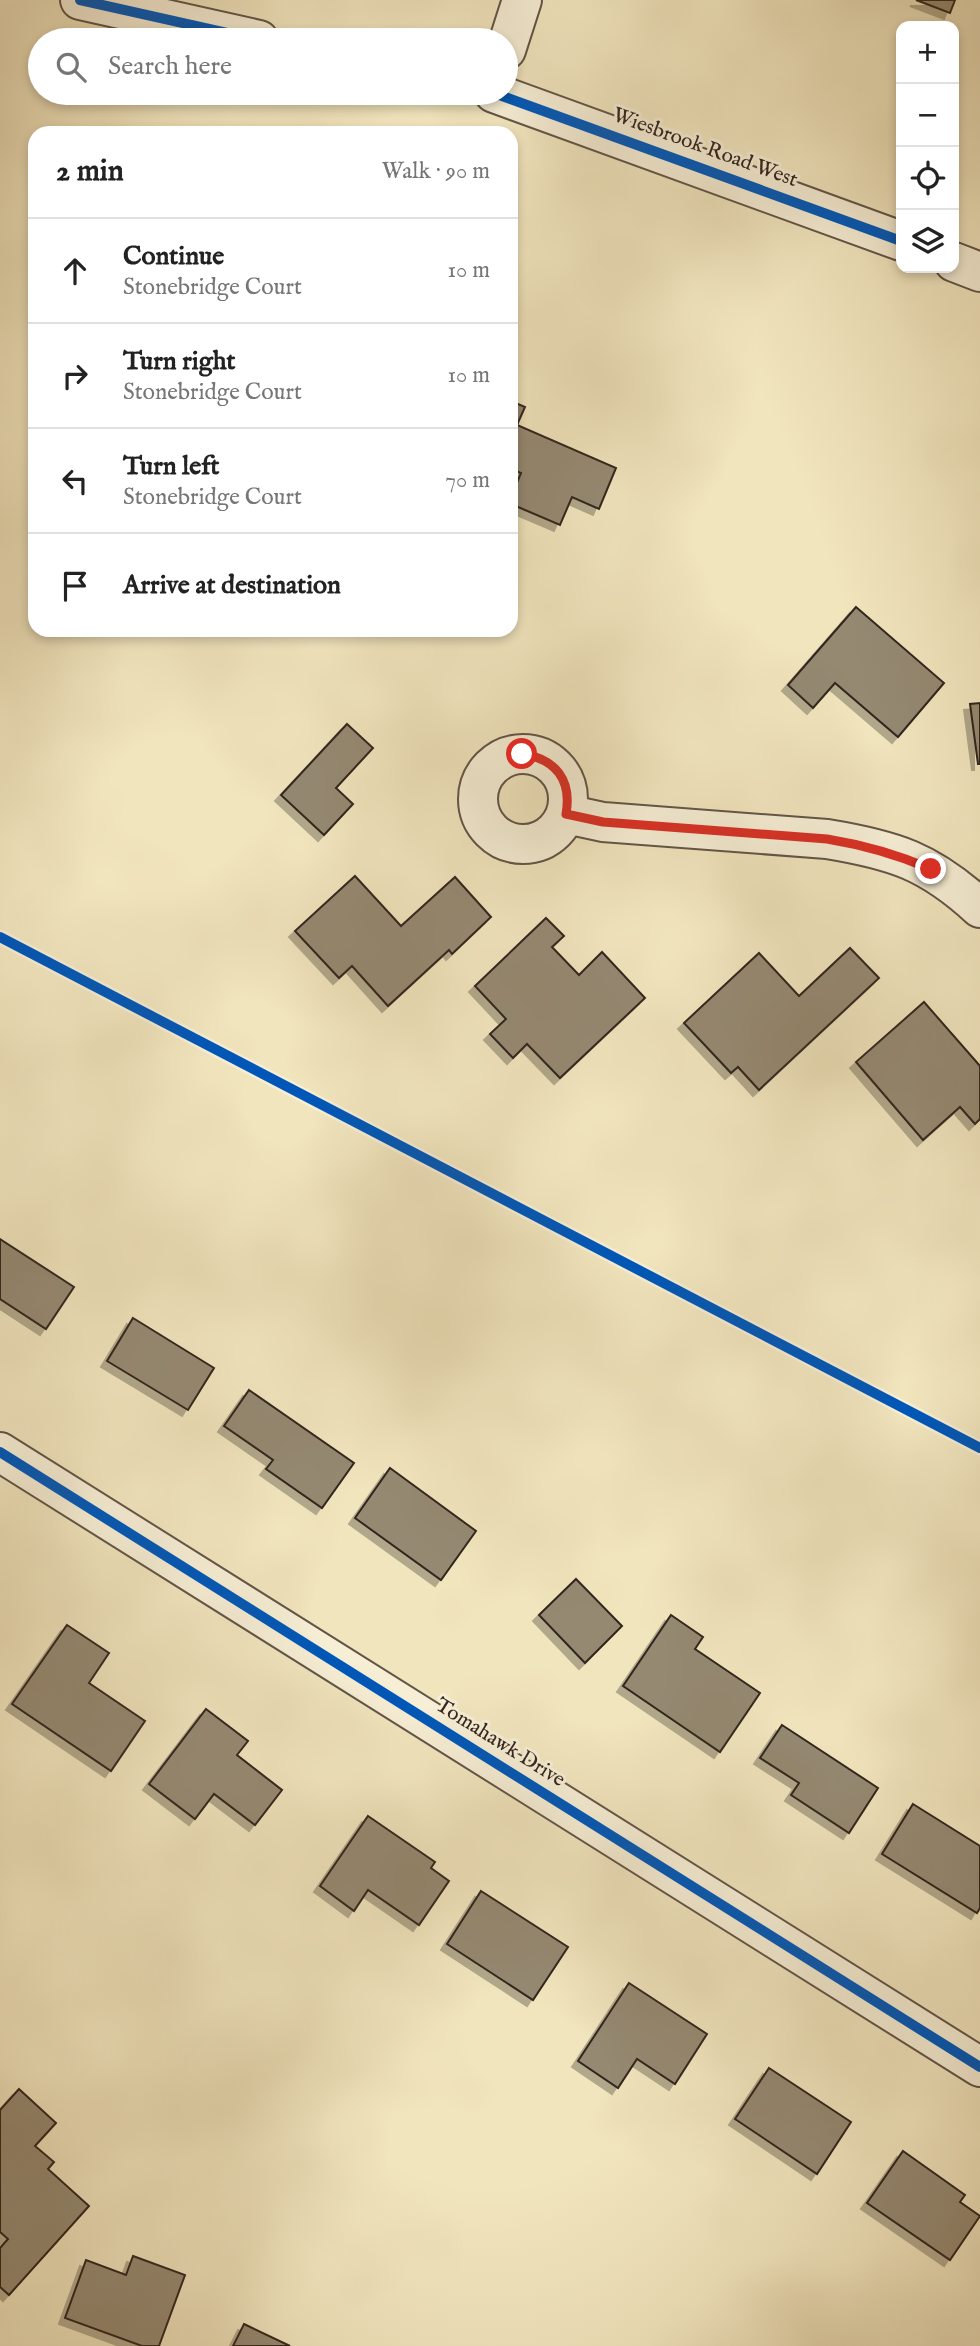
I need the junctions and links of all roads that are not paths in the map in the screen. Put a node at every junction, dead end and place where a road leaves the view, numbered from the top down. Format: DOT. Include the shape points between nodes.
graph roads {
  1 [pos="80,0"];
  2 [pos="522,0"];
  3 [pos="205,28"];
  4 [pos="513,28"];
  5 [pos="518,102"];
  6 [pos="896,239"];
  7 [pos="959,264"];
  8 [pos="980,272"];
  9 [pos="566,814"];
  10 [pos="980,908"];
  11 [pos="0,1452"];
  12 [pos="980,2067"];
  1 -- 3 [label="street"];
  2 -- 4 [label="street"];
  5 -- 6 [label="street, Wiesbrook Road West"];
  7 -- 8 [label="street"];
  9 -- 10 [label="street" via="603,822 863,845 931,869"];
  11 -- 12 [label="street, Tomahawk Drive"];
}
